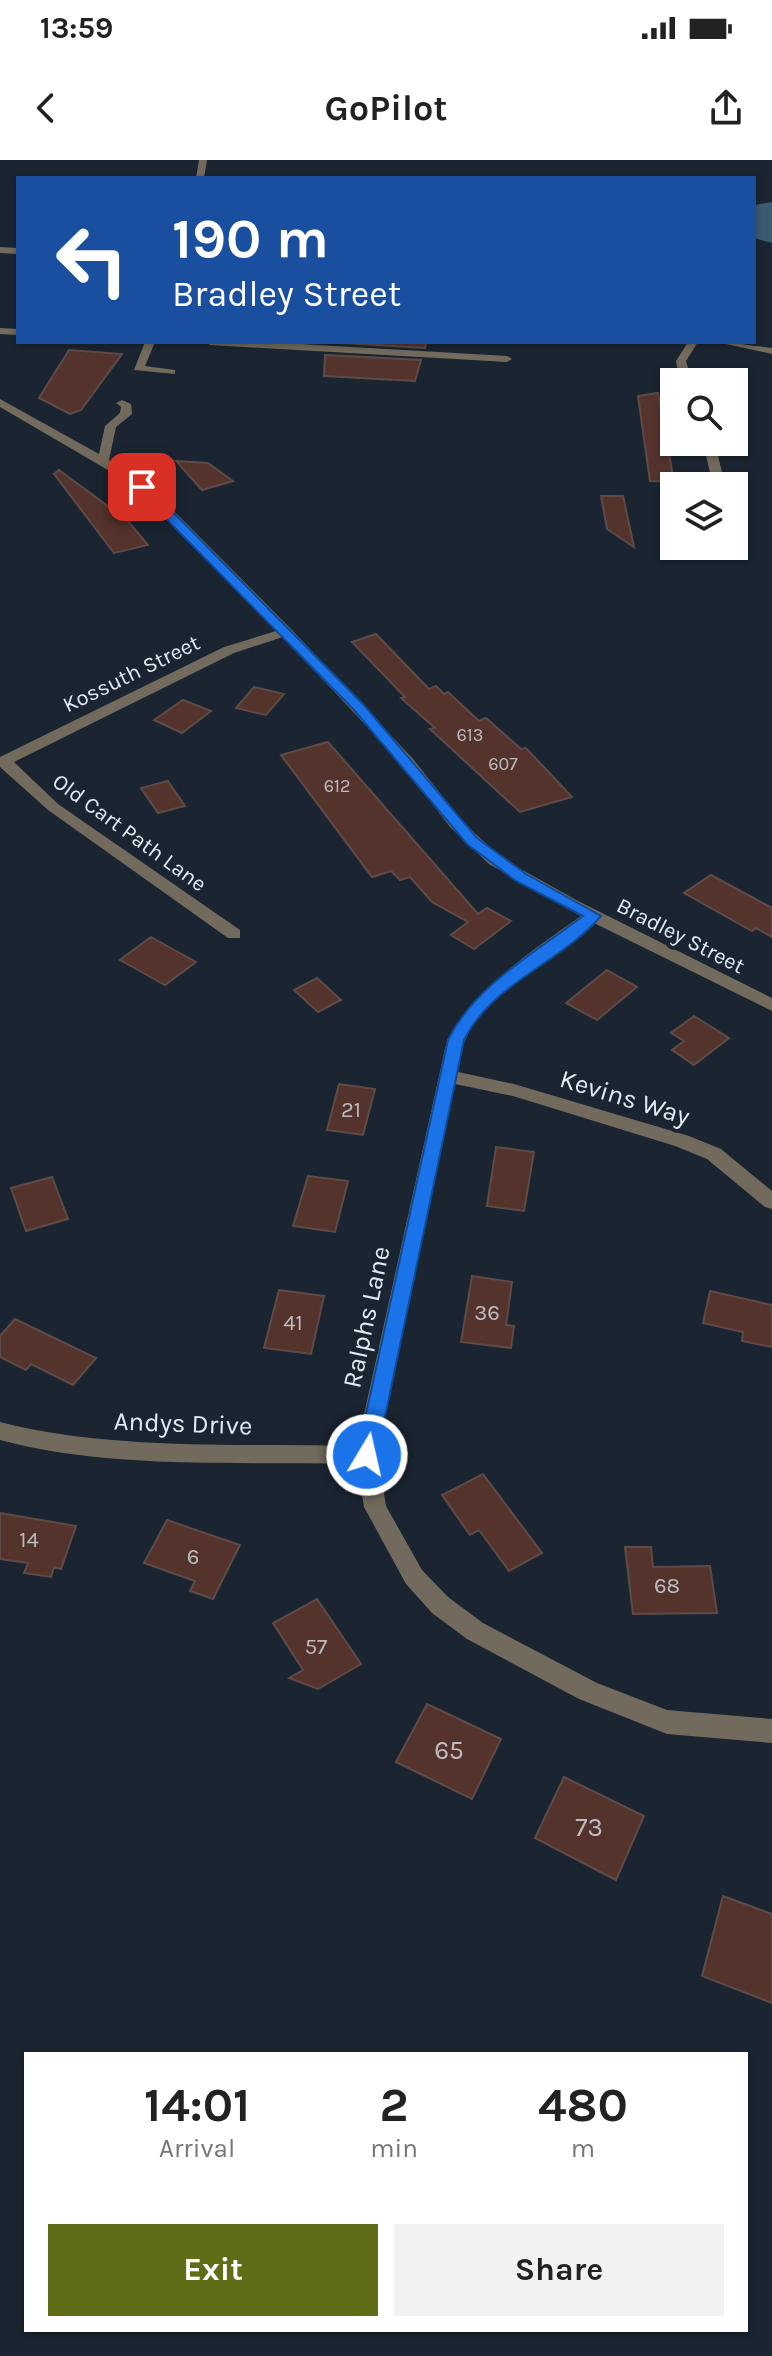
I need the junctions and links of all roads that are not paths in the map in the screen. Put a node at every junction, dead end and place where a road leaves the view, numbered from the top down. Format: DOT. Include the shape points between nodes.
graph roads {
  1 [pos="149,344"];
  2 [pos="245,344"];
  3 [pos="692,344"];
  4 [pos="739,344"];
  5 [pos="772,351"];
  6 [pos="507,359"];
  7 [pos="683,368"];
  8 [pos="171,372"];
  9 [pos="0,402"];
  10 [pos="122,403"];
  11 [pos="103,461"];
  12 [pos="286,632"];
  13 [pos="2,762"];
  14 [pos="593,916"];
  15 [pos="234,934"];
  16 [pos="772,1005"];
  17 [pos="447,1076"];
  18 [pos="772,1202"];
  19 [pos="0,1431"];
  20 [pos="367,1455"];
  21 [pos="772,1731"];
  1 -- 8 [label="street" via="138,368"];
  2 -- 6 [label="street"];
  3 -- 7 [label="street" via="681,361"];
  4 -- 5 [label="street"];
  9 -- 11 [label="street, Bradley Street"];
  10 -- 11 [label="street" via="126,414 111,426"];
  11 -- 12 [label="street, Bradley Street" via="154,498"];
  12 -- 13 [label="street, Kossuth Street" via="229,650"];
  12 -- 14 [label="street, Bradley Street" via="386,736 472,841 521,878"];
  13 -- 15 [label="street, Old Cart Path Lane" via="53,807"];
  14 -- 16 [label="street, Bradley Street"];
  14 -- 17 [label="street, Ralphs Lane" via="465,1021"];
  17 -- 18 [label="street, Kevins Way" via="514,1090 682,1141 714,1154"];
  17 -- 20 [label="street, Ralphs Lane"];
  19 -- 20 [label="street, Andys Drive" via="45,1443 104,1449"];
  20 -- 21 [label="street, Ralphs Lane" via="375,1507 394,1545 440,1605 475,1631 588,1691 667,1722"];
}
